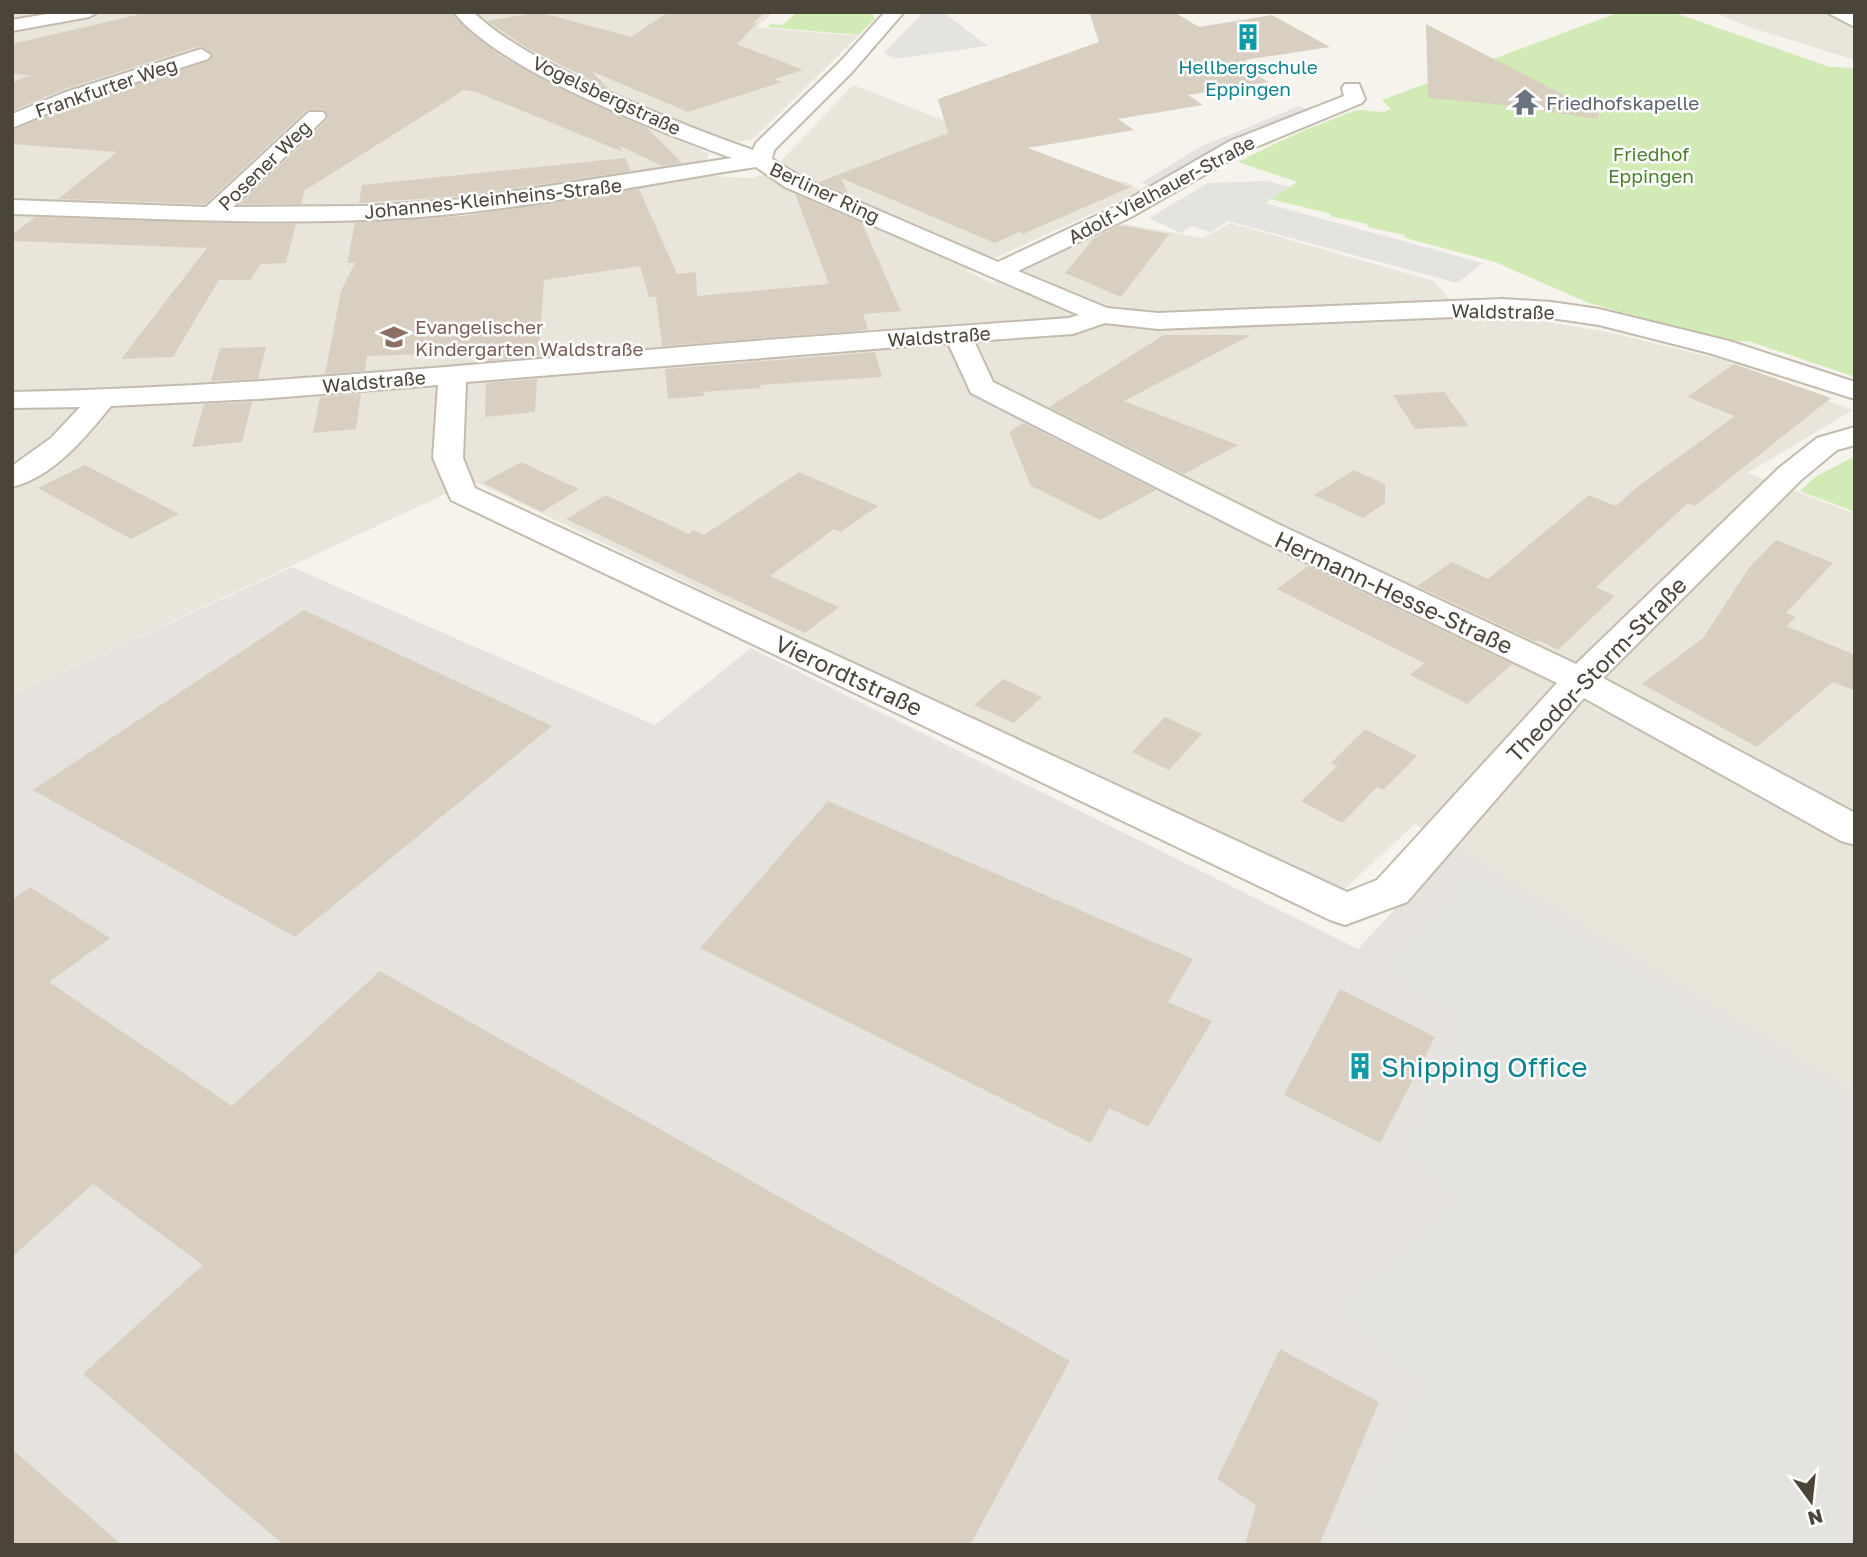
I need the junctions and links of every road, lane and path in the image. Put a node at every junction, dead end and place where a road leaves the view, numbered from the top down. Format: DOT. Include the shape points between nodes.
graph roads {
  1 [pos="89,12"];
  2 [pos="463,12"];
  3 [pos="895,12"];
  4 [pos="1835,12"];
  5 [pos="1855,22"];
  6 [pos="12,26"];
  7 [pos="201,55"];
  8 [pos="1352,88"];
  9 [pos="316,116"];
  10 [pos="12,122"];
  11 [pos="761,160"];
  12 [pos="12,207"];
  13 [pos="213,213"];
  14 [pos="997,272"];
  15 [pos="1034,289"];
  16 [pos="1102,315"];
  17 [pos="1013,330"];
  18 [pos="957,334"];
  19 [pos="453,375"];
  20 [pos="1855,391"];
  21 [pos="12,400"];
  22 [pos="101,400"];
  23 [pos="1855,436"];
  24 [pos="12,478"];
  25 [pos="1580,680"];
  26 [pos="1855,831"];
  27 [pos="1345,909"];
  1 -- 6 [label="street"];
  2 -- 11 [label="street, Vogelsbergstraße" via="485,34 528,59 715,146"];
  3 -- 11 [label="street, Berliner Ring" via="764,149"];
  4 -- 5 [label="street"];
  7 -- 10 [label="street, Frankfurter Weg" via="69,97"];
  8 -- 14 [label="street, Adolf-Vielhauer-Straße" via="1355,99 1238,146 1123,212"];
  9 -- 13 [label="street, Posener Weg"];
  11 -- 13 [label="street, Johannes-Kleinheins-Straße" via="586,191 422,210"];
  11 -- 14 [label="street, Berliner Ring" via="783,176"];
  12 -- 13 [label="street, Johannes-Kleinheins-Straße"];
  14 -- 15 [label="street, Berliner Ring"];
  15 -- 16 [label="street, Berliner Ring"];
  15 -- 17 [label="street" via="1028,310"];
  16 -- 17 [label="street, Waldstraße" via="1073,326"];
  16 -- 20 [label="street, Waldstraße" via="1158,321 1503,307 1551,310 1719,347"];
  17 -- 18 [label="street, Waldstraße"];
  18 -- 19 [label="street, Waldstraße"];
  18 -- 25 [label="street, Hermann-Hesse-Straße" via="981,387 1267,531"];
  19 -- 22 [label="street, Waldstraße"];
  19 -- 27 [label="street, Vierordtstraße" via="448,458 462,494"];
  21 -- 22 [label="street, Waldstraße"];
  22 -- 24 [label="street" via="78,430"];
  23 -- 25 [label="street, Theodor-Storm-Straße" via="1827,444 1790,474"];
  25 -- 26 [label="street, Hermann-Hesse-Straße"];
  25 -- 27 [label="street, Theodor-Storm-Straße" via="1392,891"];
}
